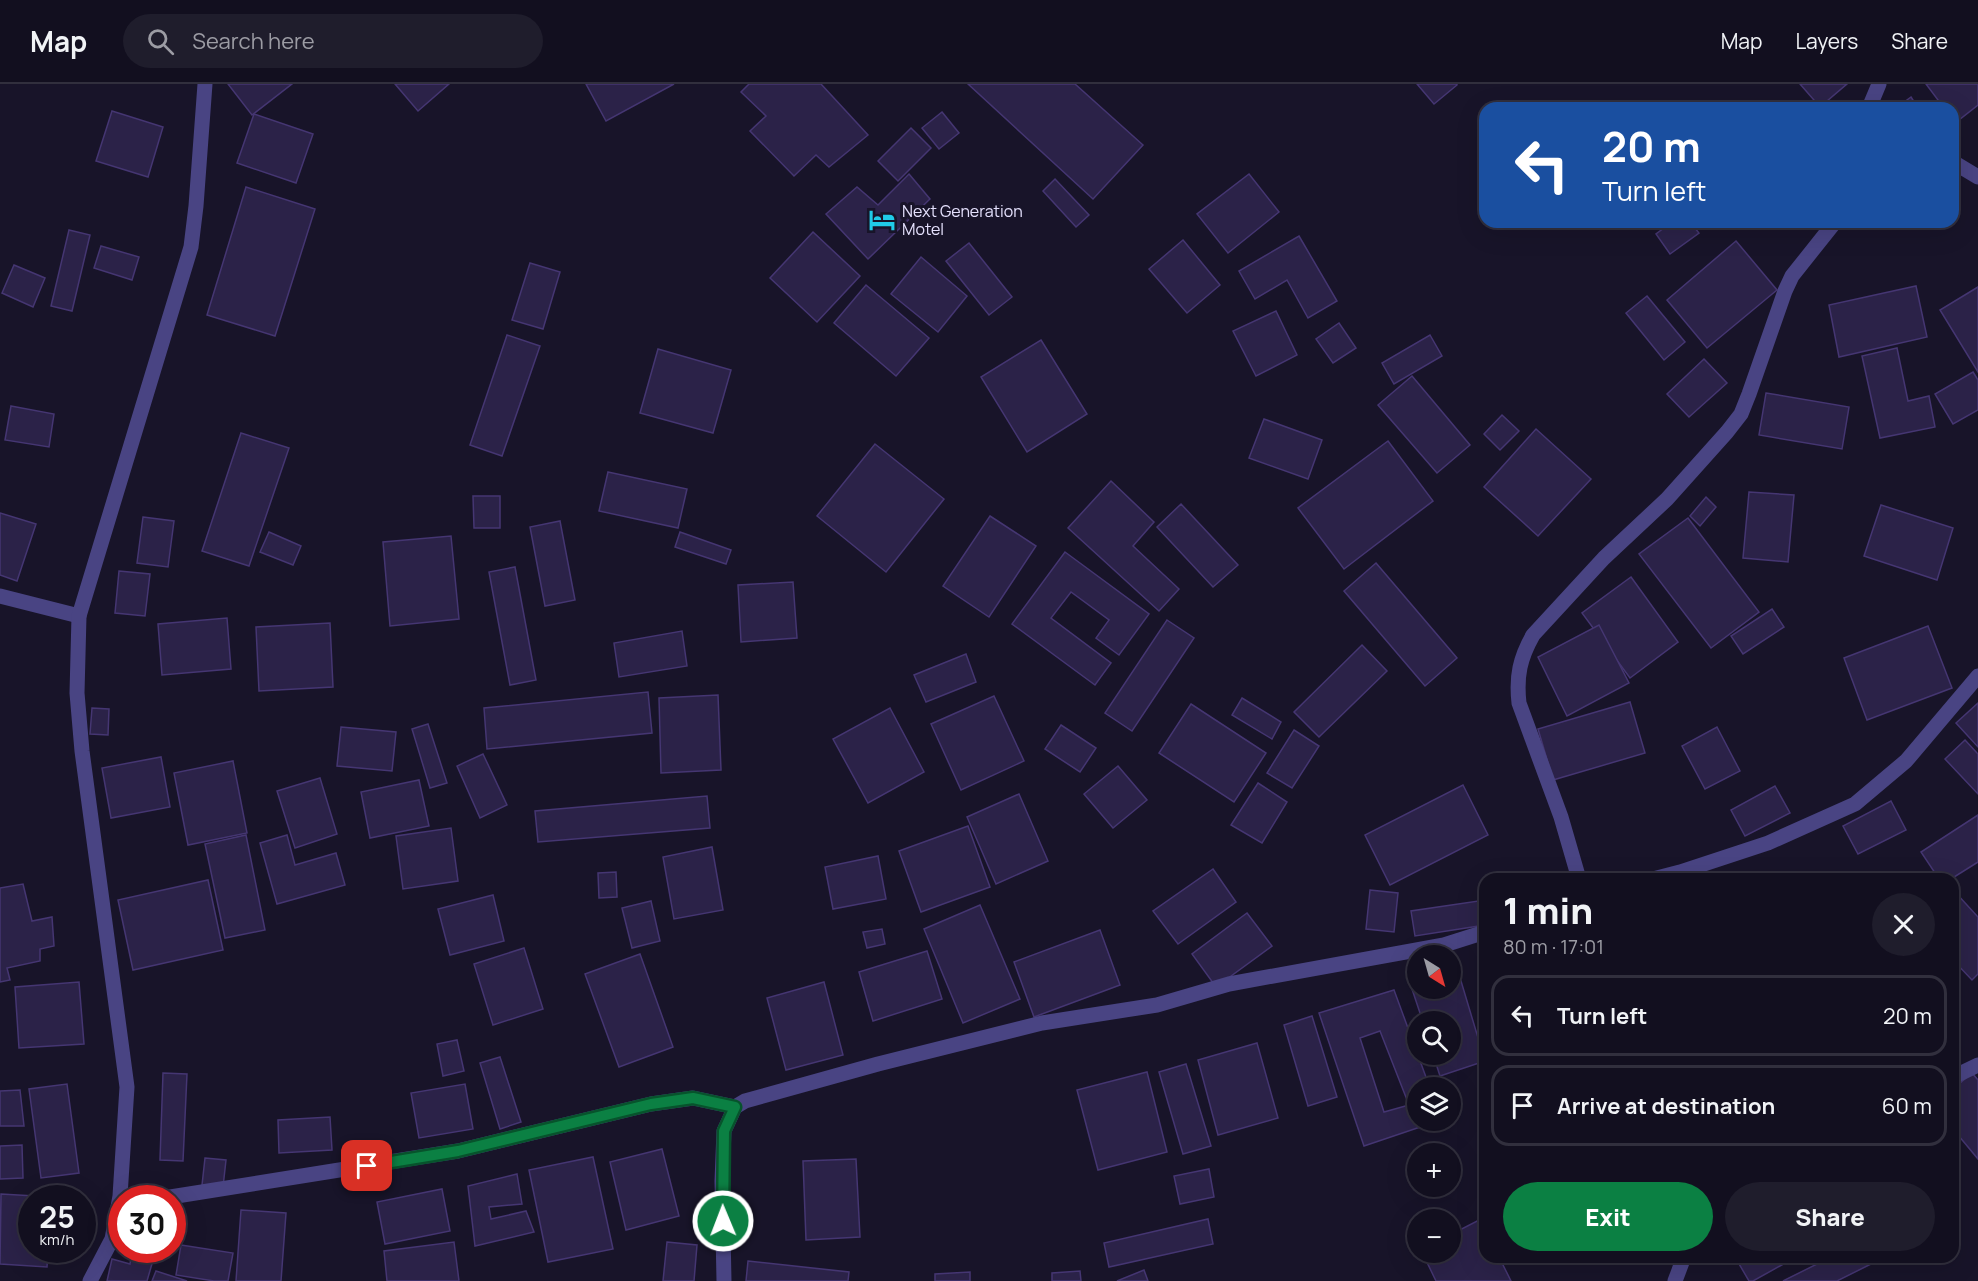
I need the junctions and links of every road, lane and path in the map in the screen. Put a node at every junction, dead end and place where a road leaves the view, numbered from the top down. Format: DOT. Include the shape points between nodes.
graph roads {
  1 [pos="205,84"];
  2 [pos="1878,84"];
  3 [pos="1871,102"];
  4 [pos="1959,166"];
  5 [pos="1978,177"];
  6 [pos="1830,228"];
  7 [pos="0,596"];
  8 [pos="79,616"];
  9 [pos="1978,676"];
  10 [pos="1577,873"];
  11 [pos="1676,873"];
  12 [pos="1479,934"];
  13 [pos="1978,1065"];
  14 [pos="1959,1074"];
  15 [pos="735,1107"];
  16 [pos="126,1185"];
  17 [pos="186,1194"];
  18 [pos="108,1247"];
  19 [pos="1682,1263"];
  20 [pos="90,1281"];
  21 [pos="724,1281"];
  22 [pos="1675,1281"];
  1 -- 8 [label="street" via="191,247"];
  2 -- 3 [label="street"];
  4 -- 5 [label="street"];
  6 -- 10 [label="street" via="1792,276 1741,414 1667,499 1604,558 1533,635 1525,649 1517,682 1519,702"];
  7 -- 8 [label="street"];
  8 -- 16 [label="street" via="77,693 82,751 127,1087"];
  9 -- 11 [label="street" via="1906,761 1855,804 1768,843"];
  12 -- 15 [label="street" via="1444,945 1229,984 1157,1005 1042,1023 878,1064"];
  13 -- 14 [label="street"];
  15 -- 17 [label="street" via="693,1098 651,1104 458,1151"];
  15 -- 21 [label="street" via="724,1131"];
  18 -- 20 [label="street"];
  19 -- 22 [label="street"];
}
